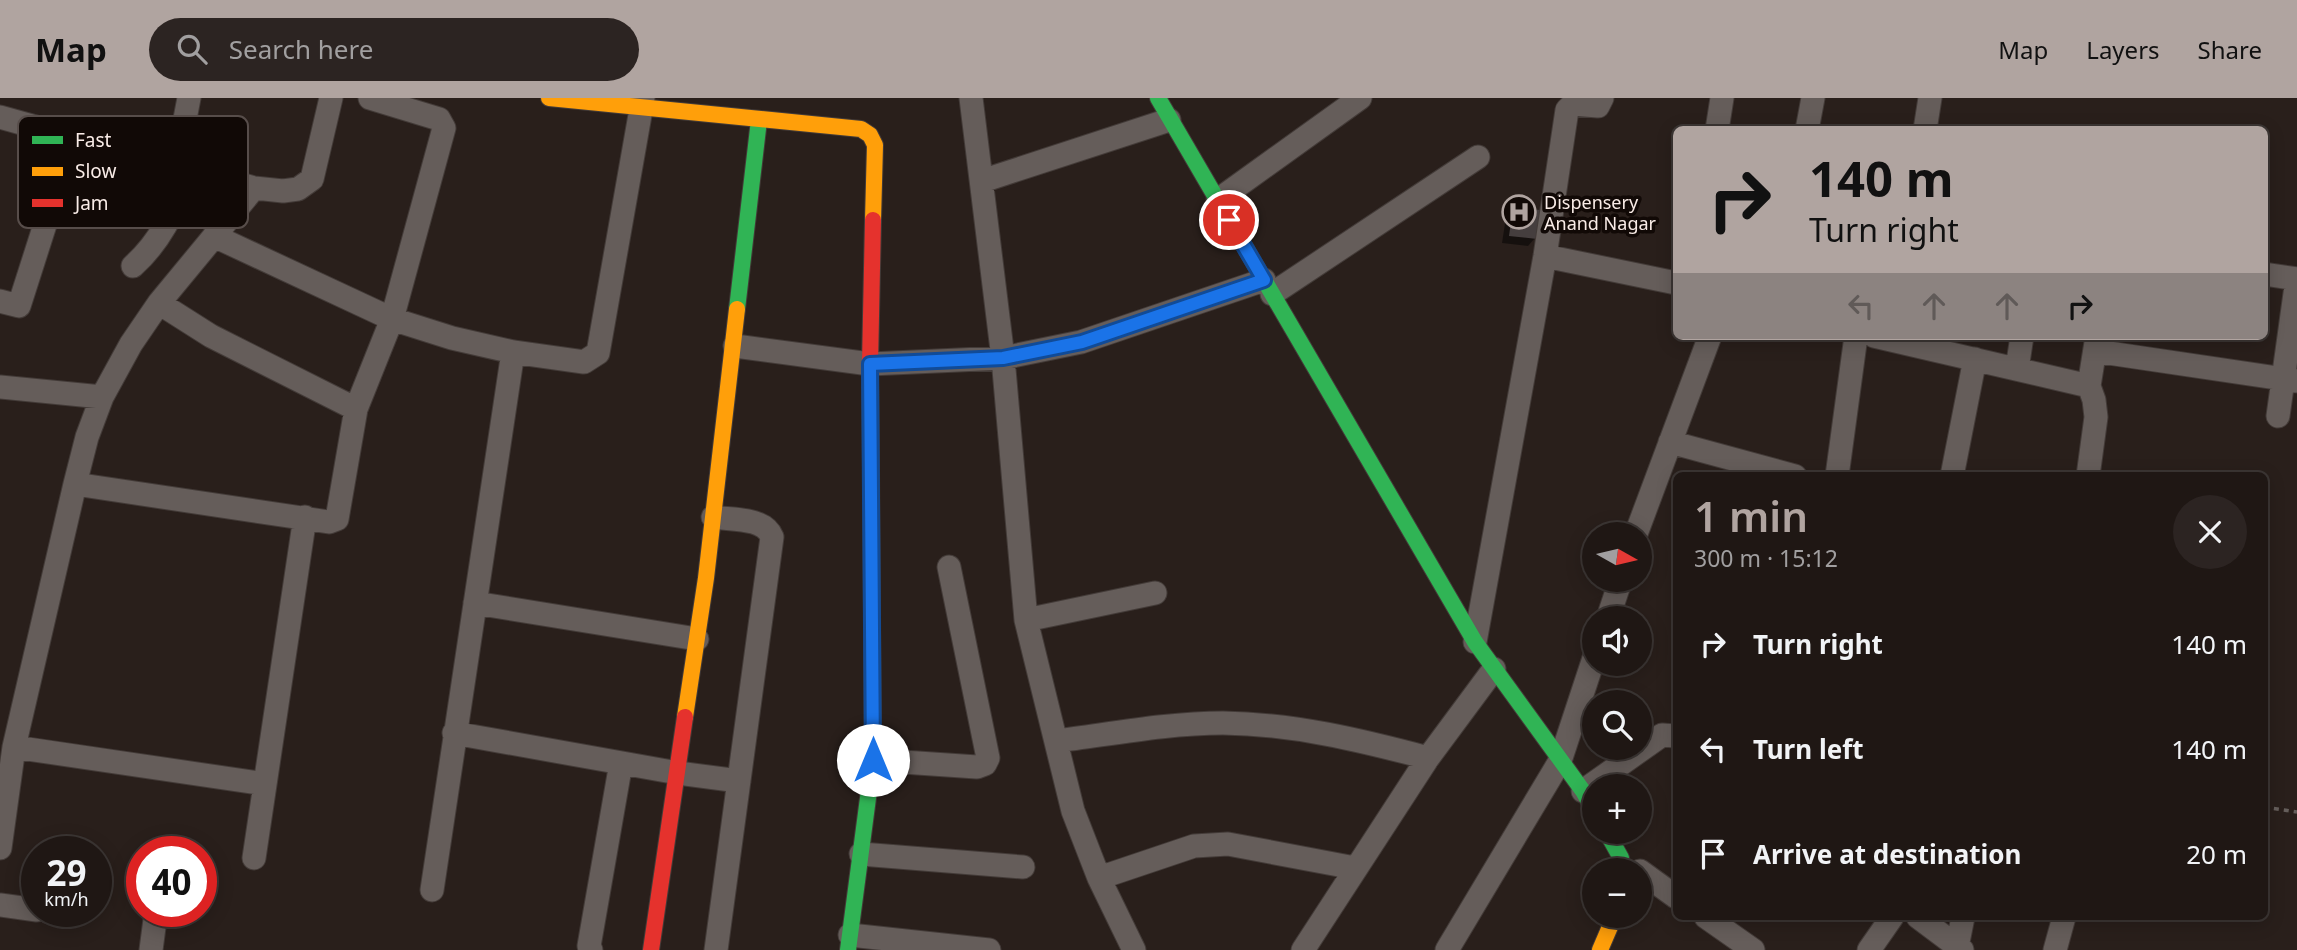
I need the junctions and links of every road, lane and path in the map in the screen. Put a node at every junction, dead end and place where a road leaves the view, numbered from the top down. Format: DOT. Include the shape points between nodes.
graph roads {
  1 [pos="189,98"];
  2 [pos="331,98"];
  3 [pos="370,98"];
  4 [pos="549,98"];
  5 [pos="971,98"];
  6 [pos="1158,98"];
  7 [pos="1360,98"];
  8 [pos="1602,98"];
  9 [pos="1722,98"];
  10 [pos="1814,98"];
  11 [pos="1930,98"];
  12 [pos="642,103"];
  13 [pos="187,116"];
  14 [pos="0,117"];
  15 [pos="759,120"];
  16 [pos="1169,120"];
  17 [pos="18,122"];
  18 [pos="1718,126"];
  19 [pos="1808,126"];
  20 [pos="1926,126"];
  21 [pos="1478,157"];
  22 [pos="982,181"];
  23 [pos="248,186"];
  24 [pos="254,188"];
  25 [pos="248,195"];
  26 [pos="1218,200"];
  27 [pos="44,228"];
  28 [pos="165,228"];
  29 [pos="221,228"];
  30 [pos="214,236"];
  31 [pos="1545,256"];
  32 [pos="133,266"];
  33 [pos="2268,275"];
  34 [pos="2297,279"];
  35 [pos="1673,283"];
  36 [pos="1268,287"];
  37 [pos="0,301"];
  38 [pos="159,303"];
  39 [pos="392,319"];
  40 [pos="1708,340"];
  41 [pos="1855,340"];
  42 [pos="1898,340"];
  43 [pos="2021,340"];
  44 [pos="2096,344"];
  45 [pos="735,346"];
  46 [pos="513,352"];
  47 [pos="1003,358"];
  48 [pos="1975,359"];
  49 [pos="870,364"];
  50 [pos="2017,369"];
  51 [pos="2290,380"];
  52 [pos="2089,386"];
  53 [pos="0,387"];
  54 [pos="102,397"];
  55 [pos="356,409"];
  56 [pos="2278,416"];
  57 [pos="1670,442"];
  58 [pos="1780,472"];
  59 [pos="1838,472"];
  60 [pos="1953,472"];
  61 [pos="2089,472"];
  62 [pos="75,484"];
  63 [pos="305,517"];
  64 [pos="713,517"];
  65 [pos="1640,522"];
  66 [pos="949,567"];
  67 [pos="1155,593"];
  68 [pos="475,603"];
  69 [pos="1026,620"];
  70 [pos="697,639"];
  71 [pos="1475,642"];
  72 [pos="1494,669"];
  73 [pos="1588,676"];
  74 [pos="454,733"];
  75 [pos="1673,736"];
  76 [pos="1057,741"];
  77 [pos="14,747"];
  78 [pos="1428,758"];
  79 [pos="873,760"];
  80 [pos="1560,761"];
  81 [pos="621,762"];
  82 [pos="678,773"];
  83 [pos="1619,774"];
  84 [pos="739,781"];
  85 [pos="265,784"];
  86 [pos="1582,791"];
  87 [pos="2268,808"];
  88 [pos="2297,812"];
  89 [pos="0,848"];
  90 [pos="861,854"];
  91 [pos="254,858"];
  92 [pos="1023,867"];
  93 [pos="1355,868"];
  94 [pos="1099,878"];
  95 [pos="1652,881"];
  96 [pos="432,890"];
  97 [pos="1673,895"];
  98 [pos="0,905"];
  99 [pos="21,908"];
  100 [pos="1710,920"];
  101 [pos="1890,920"];
  102 [pos="1922,920"];
  103 [pos="1963,920"];
  104 [pos="2063,920"];
  105 [pos="154,927"];
  106 [pos="1609,928"];
  107 [pos="849,943"];
  108 [pos="1959,948"];
  109 [pos="151,950"];
  110 [pos="591,950"];
  111 [pos="651,950"];
  112 [pos="716,950"];
  113 [pos="989,950"];
  114 [pos="1134,950"];
  115 [pos="1303,950"];
  116 [pos="1447,950"];
  117 [pos="1600,950"];
  118 [pos="1753,950"];
  119 [pos="1869,950"];
  120 [pos="2055,950"];
  1 -- 13 [label="street"];
  2 -- 24 [label="street" via="312,179 298,190"];
  3 -- 39 [label="street" via="439,119 444,128"];
  4 -- 12 [label="street"];
  5 -- 22 [label="street"];
  6 -- 16 [label="street"];
  7 -- 26 [label="street"];
  8 -- 31 [label="street" via="1598,106 1573,104 1567,110"];
  9 -- 18 [label="street"];
  10 -- 19 [label="street"];
  11 -- 20 [label="street"];
  12 -- 15 [label="street"];
  12 -- 46 [label="street" via="598,353 584,362"];
  14 -- 17 [label="street"];
  15 -- 45 [label="street"];
  15 -- 49 [label="street" via="861,129 873,138"];
  16 -- 22 [label="street"];
  16 -- 26 [label="street"];
  21 -- 36 [label="street"];
  22 -- 47 [label="street"];
  23 -- 24 [label="street"];
  24 -- 25 [label="street"];
  26 -- 36 [label="street"];
  27 -- 37 [label="street" via="19,306"];
  28 -- 32 [label="street"];
  29 -- 30 [label="street"];
  30 -- 38 [label="street"];
  30 -- 39 [label="street"];
  31 -- 35 [label="street"];
  31 -- 71 [label="street"];
  33 -- 34 [label="street"];
  34 -- 51 [label="street"];
  36 -- 47 [label="street" via="1082,342"];
  36 -- 71 [label="street"];
  38 -- 54 [label="street"];
  38 -- 55 [label="street" via="211,336"];
  39 -- 46 [label="street"];
  39 -- 55 [label="street"];
  40 -- 57 [label="street"];
  41 -- 59 [label="street"];
  42 -- 48 [label="street"];
  43 -- 50 [label="street"];
  44 -- 51 [label="street"];
  44 -- 52 [label="street"];
  45 -- 49 [label="street"];
  45 -- 64 [label="street"];
  46 -- 68 [label="street"];
  47 -- 49 [label="street"];
  47 -- 69 [label="street"];
  48 -- 50 [label="street"];
  48 -- 60 [label="street"];
  49 -- 79 [label="street"];
  50 -- 52 [label="street"];
  51 -- 56 [label="street"];
  52 -- 61 [label="street" via="2096,416"];
  53 -- 54 [label="street"];
  54 -- 62 [label="street"];
  55 -- 63 [label="street" via="337,519"];
  57 -- 58 [label="street"];
  57 -- 65 [label="street"];
  62 -- 63 [label="street"];
  62 -- 77 [label="street"];
  63 -- 85 [label="street"];
  64 -- 70 [label="street"];
  64 -- 84 [label="street" via="760,524 769,528 772,537"];
  66 -- 79 [label="street" via="988,758 977,767"];
  67 -- 69 [label="street"];
  68 -- 70 [label="street"];
  68 -- 74 [label="street"];
  69 -- 76 [label="street"];
  70 -- 82 [label="street"];
  71 -- 72 [label="street"];
  72 -- 78 [label="street"];
  72 -- 80 [label="street"];
  73 -- 80 [label="street"];
  74 -- 81 [label="street"];
  74 -- 96 [label="street"];
  75 -- 83 [label="street" via="1662,735"];
  76 -- 78 [label="street" via="1223,723 1342,736"];
  76 -- 94 [label="street" via="1073,811"];
  77 -- 85 [label="street"];
  77 -- 89 [label="street"];
  78 -- 93 [label="street"];
  79 -- 90 [label="street"];
  80 -- 86 [label="street"];
  80 -- 116 [label="street"];
  81 -- 82 [label="street"];
  81 -- 110 [label="street"];
  82 -- 84 [label="street"];
  82 -- 111 [label="street"];
  84 -- 112 [label="street"];
  85 -- 91 [label="street"];
  87 -- 88 [label="path"];
  90 -- 92 [label="street"];
  90 -- 107 [label="street"];
  93 -- 94 [label="street" via="1209,844"];
  93 -- 115 [label="street"];
  94 -- 114 [label="street"];
  95 -- 97 [label="street"];
  98 -- 99 [label="street"];
  100 -- 118 [label="street"];
  101 -- 119 [label="street"];
  102 -- 108 [label="street"];
  103 -- 108 [label="street"];
  104 -- 120 [label="street"];
  105 -- 109 [label="street"];
  106 -- 117 [label="street"];
  107 -- 113 [label="street"];
}
